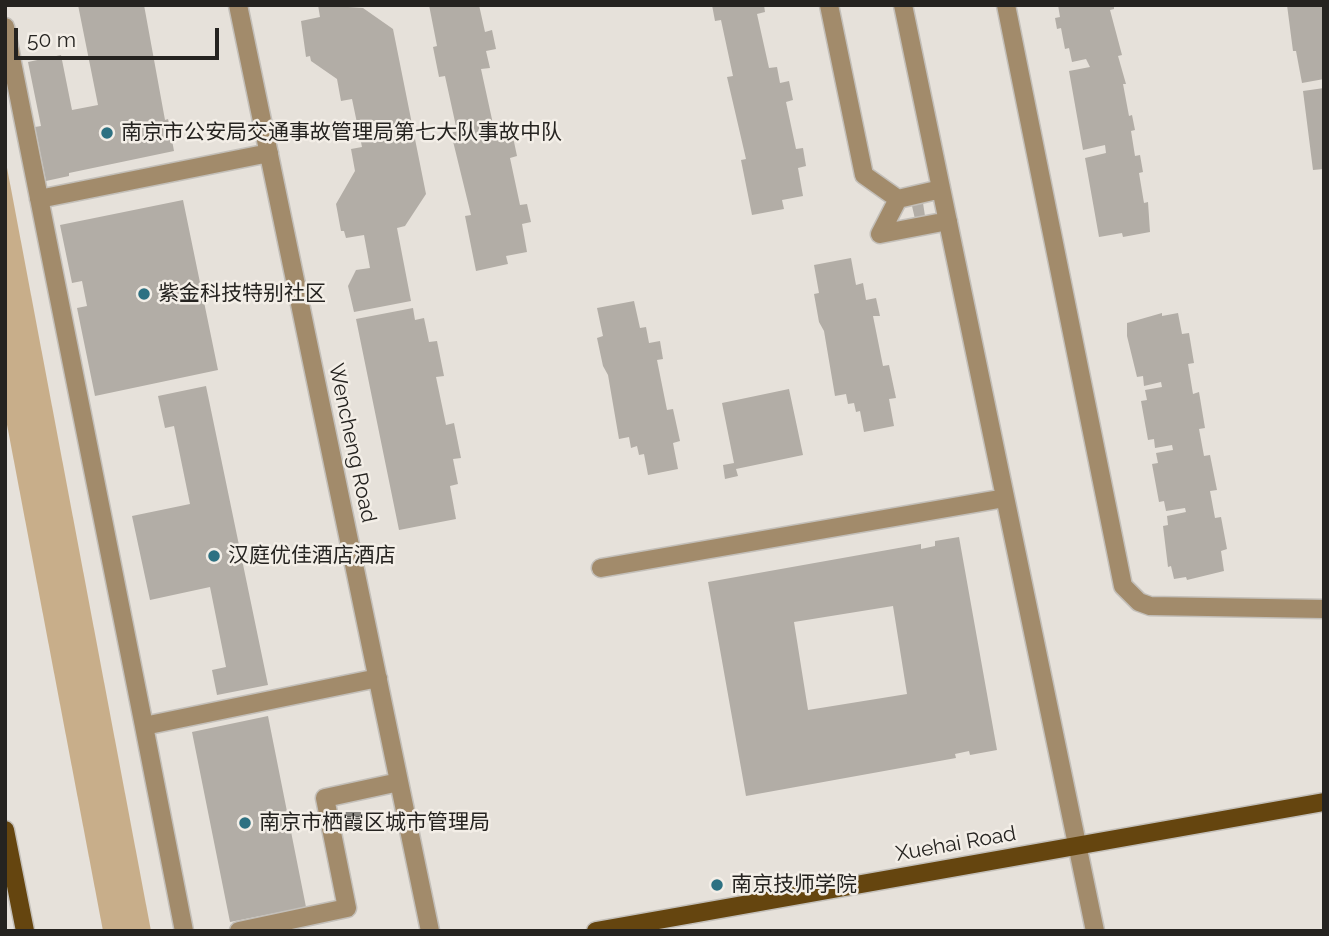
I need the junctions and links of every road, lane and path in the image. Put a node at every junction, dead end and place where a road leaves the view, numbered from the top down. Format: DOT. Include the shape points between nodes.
graph roads {
  1 [pos="238,5"];
  2 [pos="829,5"];
  3 [pos="903,5"];
  4 [pos="1006,5"];
  5 [pos="5,27"];
  6 [pos="269,153"];
  7 [pos="941,189"];
  8 [pos="39,199"];
  9 [pos="898,199"];
  10 [pos="948,221"];
  11 [pos="1005,498"];
  12 [pos="601,568"];
  13 [pos="1324,608"];
  14 [pos="378,678"];
  15 [pos="144,726"];
  16 [pos="399,782"];
  17 [pos="1324,802"];
  18 [pos="5,830"];
  19 [pos="1078,845"];
  20 [pos="25,931"];
  21 [pos="184,931"];
  22 [pos="239,931"];
  23 [pos="430,931"];
  24 [pos="596,931"];
  25 [pos="1095,931"];
  1 -- 6 [label="street, Wencheng Road"];
  2 -- 9 [label="street" via="864,176"];
  3 -- 7 [label="street"];
  4 -- 13 [label="street" via="1123,586 1150,606"];
  5 -- 8 [label="street"];
  6 -- 8 [label="street"];
  6 -- 14 [label="street, Wencheng Road"];
  7 -- 9 [label="street"];
  7 -- 10 [label="street"];
  8 -- 15 [label="street"];
  9 -- 10 [label="street" via="880,234"];
  10 -- 11 [label="street"];
  11 -- 12 [label="street"];
  11 -- 19 [label="street"];
  14 -- 15 [label="street"];
  14 -- 16 [label="street, Wencheng Road"];
  15 -- 21 [label="street"];
  16 -- 22 [label="street" via="325,798 347,908"];
  16 -- 23 [label="street, Wencheng Road"];
  17 -- 19 [label="main road, Xuehai Road"];
  18 -- 20 [label="main road"];
  19 -- 24 [label="main road, Xuehai Road"];
  19 -- 25 [label="street"];
}
